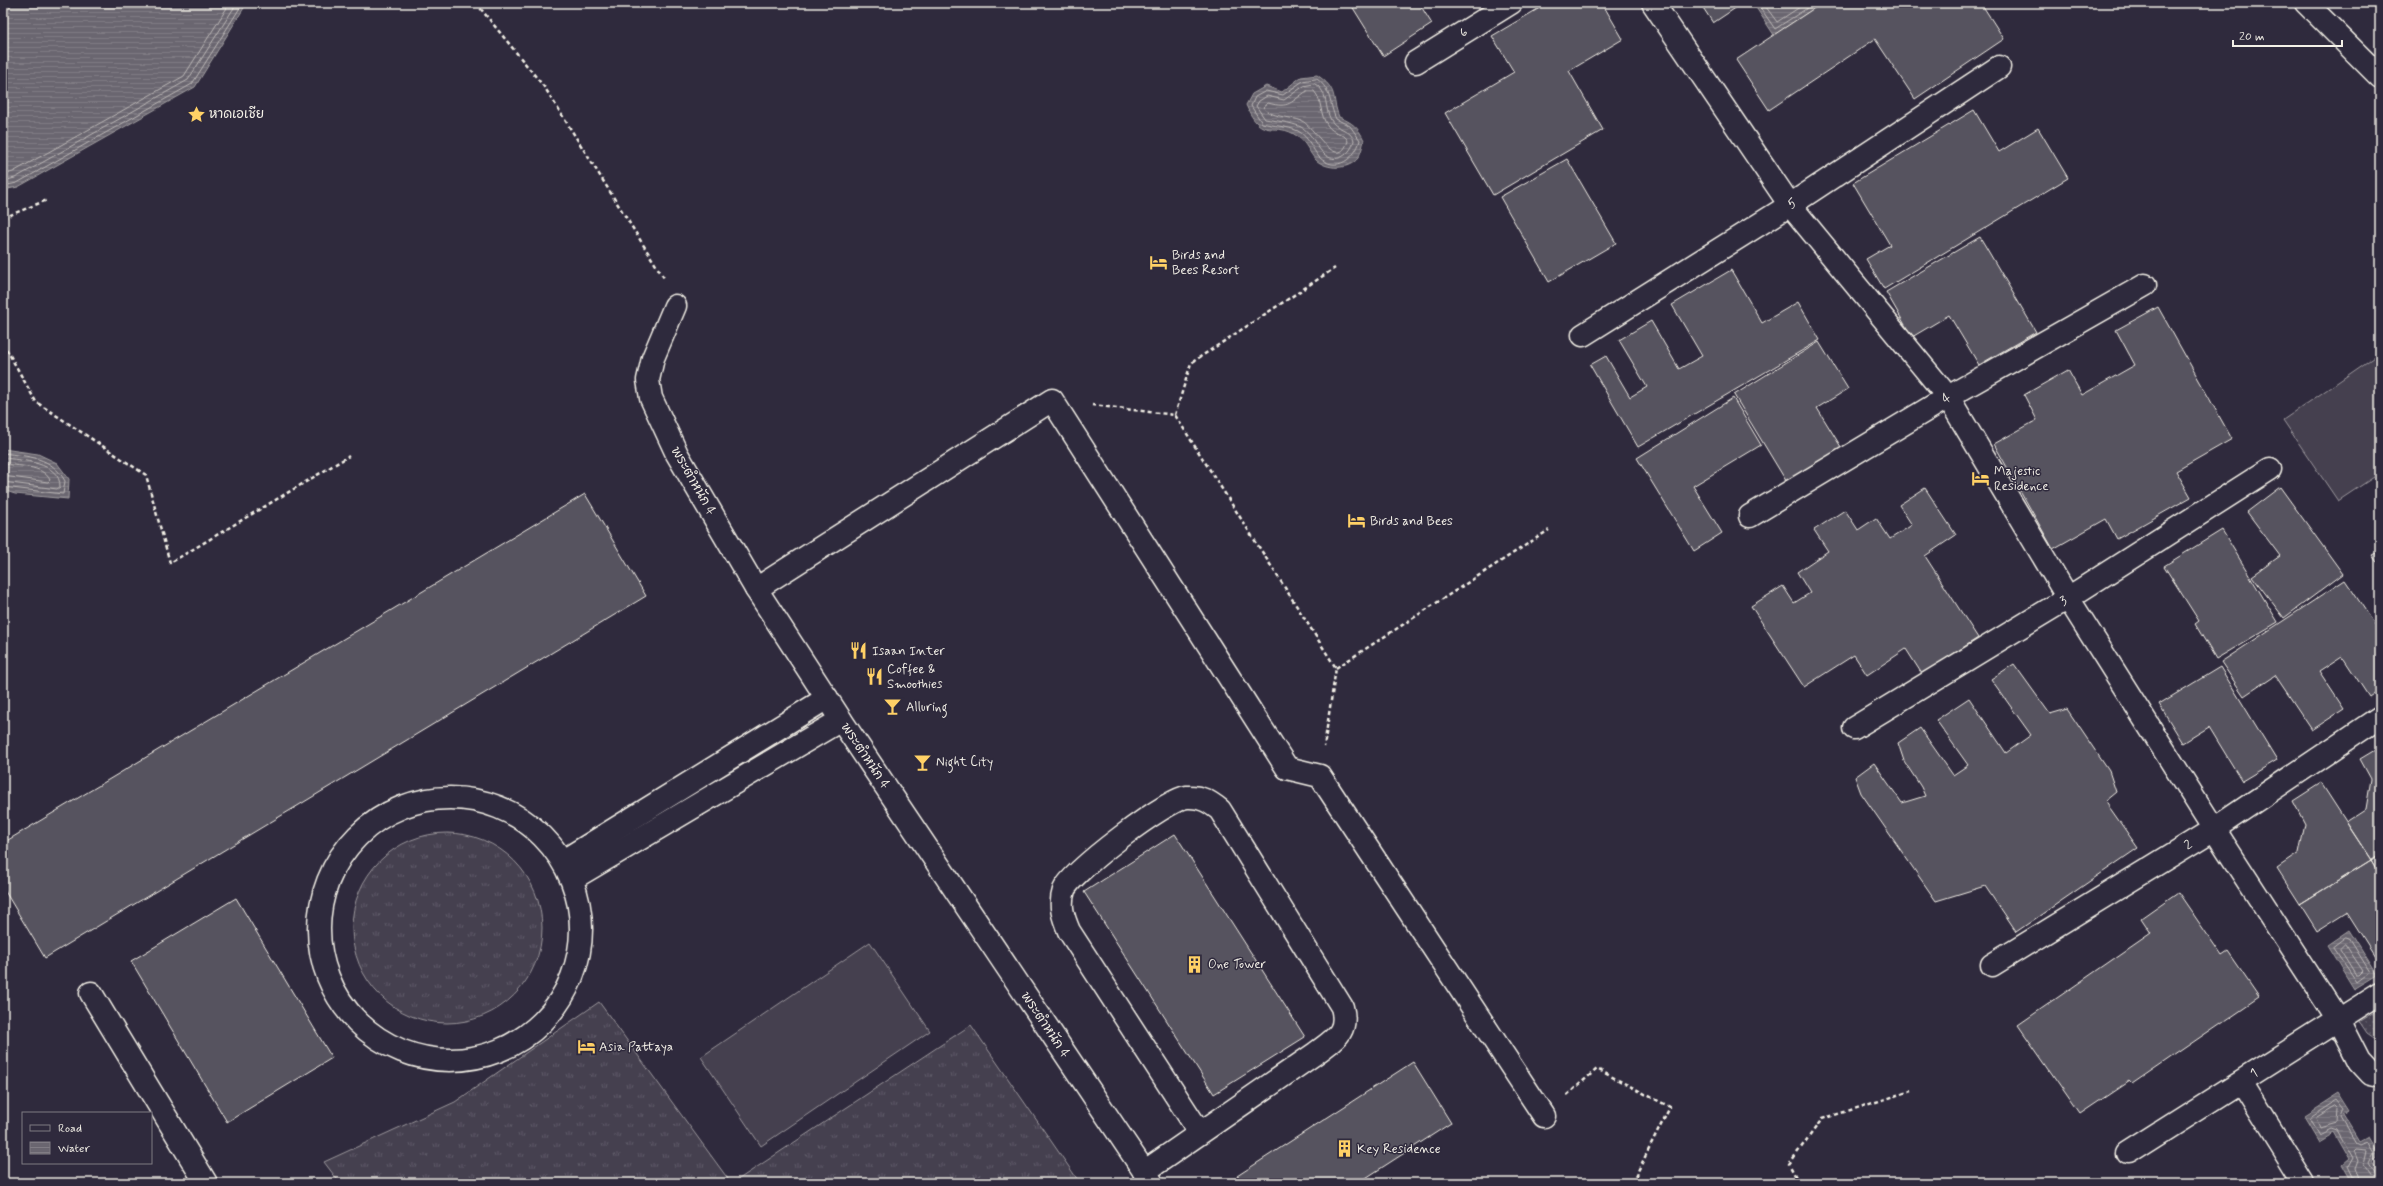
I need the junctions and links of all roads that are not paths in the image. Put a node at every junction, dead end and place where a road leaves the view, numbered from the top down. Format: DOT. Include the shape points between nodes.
graph roads {
  1 [pos="1511,3"];
  2 [pos="1653,3"];
  3 [pos="2306,3"];
  4 [pos="1416,62"];
  5 [pos="1999,68"];
  6 [pos="2380,77"];
  7 [pos="1790,205"];
  8 [pos="2145,285"];
  9 [pos="675,306"];
  10 [pos="1583,335"];
  11 [pos="1948,396"];
  12 [pos="2270,469"];
  13 [pos="1750,516"];
  14 [pos="756,589"];
  15 [pos="2068,598"];
  16 [pos="827,698"];
  17 [pos="2380,717"];
  18 [pos="841,720"];
  19 [pos="1854,728"];
  20 [pos="2214,829"];
  21 [pos="568,870"];
  22 [pos="1992,964"];
  23 [pos="91,993"];
  24 [pos="2380,994"];
  25 [pos="2338,1020"];
  26 [pos="2380,1076"];
  27 [pos="2241,1082"];
  28 [pos="1544,1116"];
  29 [pos="1200,1133"];
  30 [pos="2128,1153"];
  31 [pos="1148,1178"];
  32 [pos="206,1183"];
  33 [pos="2304,1183"];
  1 -- 4 [label="street, 6"];
  2 -- 7 [label="street"];
  3 -- 6 [label="street"];
  5 -- 7 [label="street, 5"];
  7 -- 10 [label="street, 5"];
  7 -- 11 [label="street"];
  8 -- 11 [label="street, 4"];
  9 -- 14 [label="street, พระตำหนัก 4" via="653,358 648,380 651,398 677,454"];
  11 -- 13 [label="street, 4"];
  11 -- 15 [label="street"];
  12 -- 15 [label="street, 3"];
  14 -- 16 [label="street, พระตำหนัก 4"];
  14 -- 28 [label="street" via="1052,400 1287,768 1320,776"];
  15 -- 19 [label="street, 3"];
  15 -- 20 [label="street"];
  16 -- 18 [label="street, พระตำหนัก 4"];
  16 -- 21 [label="street"];
  17 -- 20 [label="street, 2"];
  18 -- 21 [label="street"];
  18 -- 31 [label="street, พระตำหนัก 4"];
  20 -- 22 [label="street, 2"];
  20 -- 25 [label="street"];
  21 -- 21 [label="street" via="581,944 565,995 535,1030 496,1054 433,1060 381,1042 336,995 320,952 318,918 330,873 356,835 394,809 433,797 478,800 523,819"];
  23 -- 32 [label="street"];
  24 -- 25 [label="street, 1"];
  25 -- 26 [label="street" via="2359,1061 2371,1074"];
  25 -- 27 [label="street, 1"];
  27 -- 30 [label="street, 1"];
  27 -- 33 [label="street"];
  29 -- 29 [label="street" via="1069,931 1061,914 1065,889 1091,861 1169,805 1186,797 1207,800 1220,810 1342,1007 1345,1017 1344,1027 1330,1042"];
  29 -- 31 [label="street"];
}
